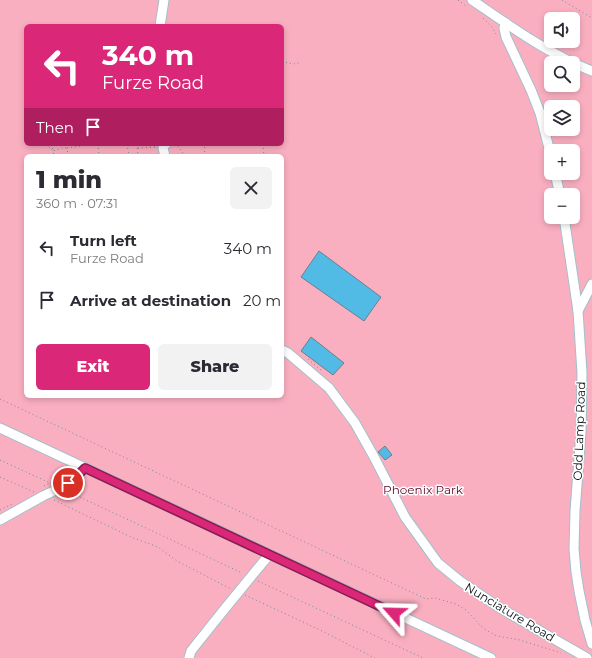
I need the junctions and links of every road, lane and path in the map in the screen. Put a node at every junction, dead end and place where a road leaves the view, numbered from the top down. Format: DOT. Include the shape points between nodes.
graph roads {
  1 [pos="164,0"];
  2 [pos="458,0"];
  3 [pos="562,0"];
  4 [pos="471,4"];
  5 [pos="483,18"];
  6 [pos="592,18"];
  7 [pos="506,23"];
  8 [pos="160,24"];
  9 [pos="498,37"];
  10 [pos="284,62"];
  11 [pos="301,62"];
  12 [pos="592,71"];
  13 [pos="548,144"];
  14 [pos="48,146"];
  15 [pos="52,146"];
  16 [pos="81,146"];
  17 [pos="67,148"];
  18 [pos="53,150"];
  19 [pos="54,154"];
  20 [pos="68,154"];
  21 [pos="565,224"];
  22 [pos="592,284"];
  23 [pos="578,311"];
  24 [pos="284,351"];
  25 [pos="0,399"];
  26 [pos="0,428"];
  27 [pos="0,460"];
  28 [pos="85,468"];
  29 [pos="0,477"];
  30 [pos="60,488"];
  31 [pos="44,496"];
  32 [pos="0,520"];
  33 [pos="270,555"];
  34 [pos="251,578"];
  35 [pos="238,592"];
  36 [pos="592,644"];
  37 [pos="190,654"];
  38 [pos="564,654"];
  39 [pos="375,658"];
  40 [pos="423,658"];
  41 [pos="491,658"];
  42 [pos="587,658"];
  1 -- 8 [label="street"];
  2 -- 4 [label="path"];
  3 -- 6 [label="path"];
  4 -- 7 [label="street"];
  5 -- 9 [label="path"];
  7 -- 12 [label="street" via="547,50"];
  7 -- 13 [label="street" via="506,37 531,90"];
  10 -- 11 [label="path"];
  14 -- 18 [label="path"];
  15 -- 18 [label="path"];
  16 -- 17 [label="path"];
  17 -- 18 [label="path"];
  17 -- 20 [label="path"];
  18 -- 19 [label="path"];
  21 -- 23 [label="street, Odd Lamp Road"];
  22 -- 23 [label="street"];
  23 -- 36 [label="street, Odd Lamp Road" via="582,373 574,550 579,591"];
  24 -- 42 [label="street, Nunciature Road" via="329,388 355,423 405,517 438,564 500,608"];
  25 -- 38 [label="path" via="426,599 435,598 456,604 466,610 484,629 497,636 520,640"];
  26 -- 28 [label="street"];
  27 -- 30 [label="path"];
  28 -- 30 [label="street"];
  28 -- 33 [label="street"];
  29 -- 31 [label="path"];
  30 -- 31 [label="street"];
  30 -- 34 [label="path"];
  31 -- 32 [label="street"];
  31 -- 35 [label="path" via="158,547 177,561"];
  33 -- 34 [label="street"];
  33 -- 41 [label="street"];
  34 -- 35 [label="street"];
  34 -- 40 [label="path"];
  35 -- 37 [label="street"];
  35 -- 39 [label="path"];
}
